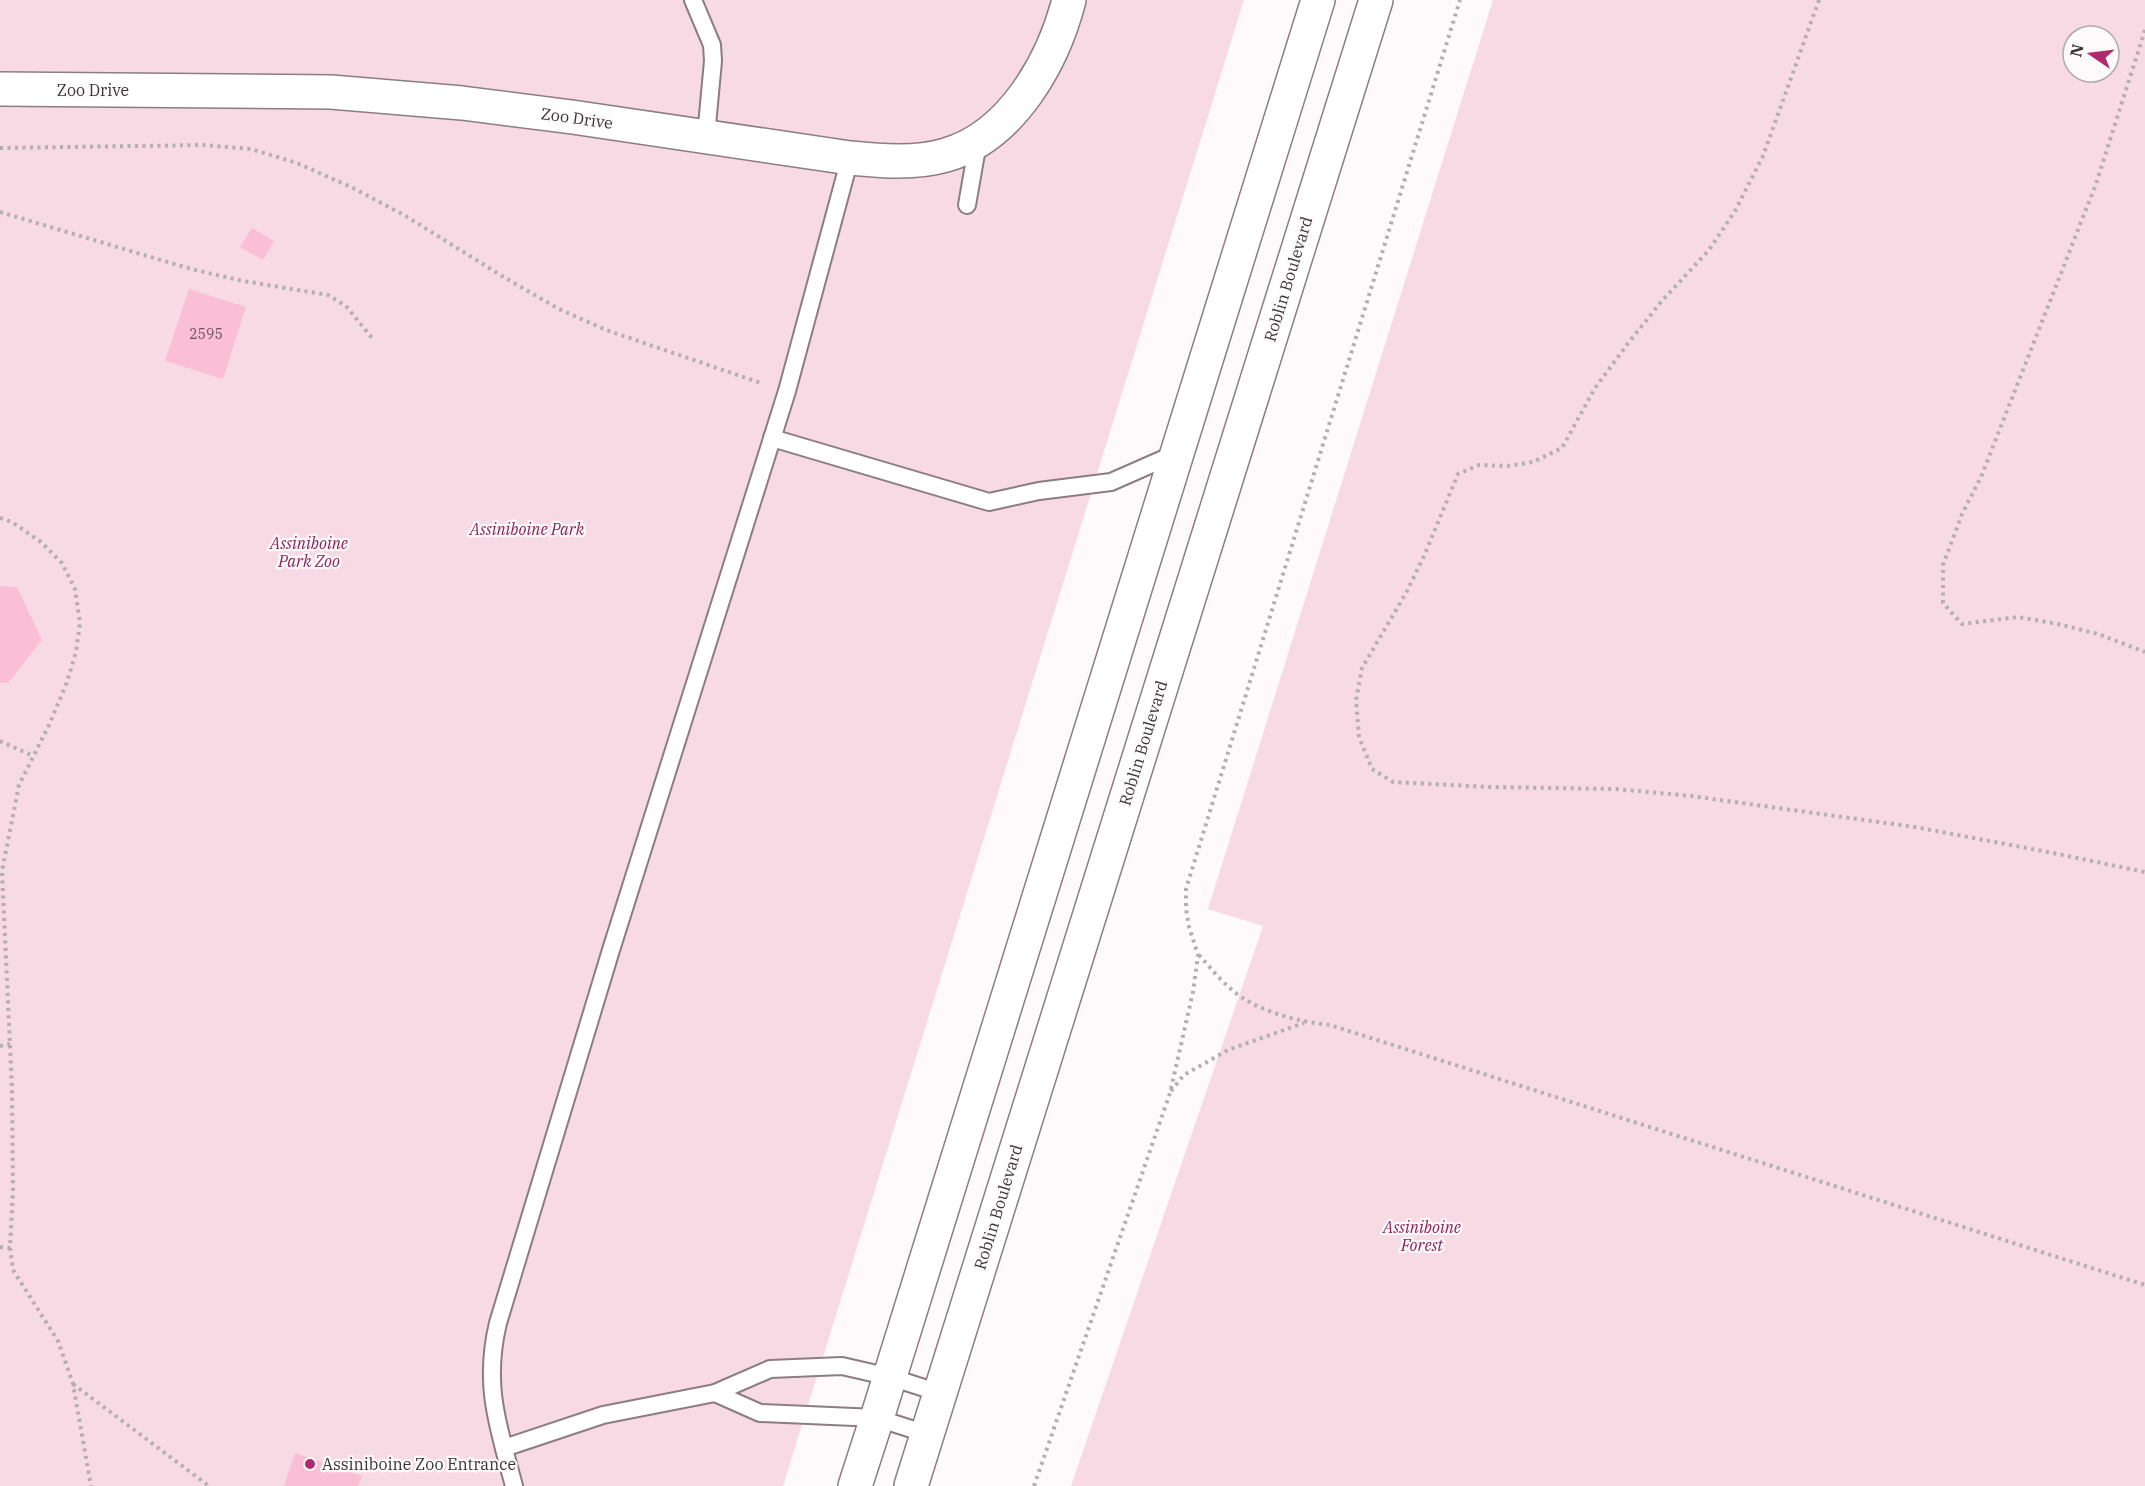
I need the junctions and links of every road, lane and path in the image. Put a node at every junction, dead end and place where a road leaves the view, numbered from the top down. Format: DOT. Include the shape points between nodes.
graph roads {
  1 [pos="693,0"];
  2 [pos="1069,0"];
  3 [pos="1318,0"];
  4 [pos="1376,0"];
  5 [pos="1460,0"];
  6 [pos="1819,0"];
  7 [pos="2145,30"];
  8 [pos="0,89"];
  9 [pos="706,136"];
  10 [pos="978,142"];
  11 [pos="0,148"];
  12 [pos="850,158"];
  13 [pos="967,205"];
  14 [pos="0,212"];
  15 [pos="372,338"];
  16 [pos="787,391"];
  17 [pos="772,438"];
  18 [pos="1179,452"];
  19 [pos="0,518"];
  20 [pos="2145,652"];
  21 [pos="0,741"];
  22 [pos="33,756"];
  23 [pos="2145,873"];
  24 [pos="3,940"];
  25 [pos="1198,955"];
  26 [pos="1304,1023"];
  27 [pos="10,1044"];
  28 [pos="0,1046"];
  29 [pos="1170,1094"];
  30 [pos="0,1247"];
  31 [pos="10,1248"];
  32 [pos="2145,1284"];
  33 [pos="890,1377"];
  34 [pos="74,1384"];
  35 [pos="715,1393"];
  36 [pos="940,1393"];
  37 [pos="877,1418"];
  38 [pos="927,1434"];
  39 [pos="504,1448"];
  40 [pos="91,1486"];
  41 [pos="209,1486"];
  42 [pos="514,1486"];
  43 [pos="855,1486"];
  44 [pos="911,1486"];
  45 [pos="1034,1486"];
  1 -- 9 [label="lane" via="712,45"];
  2 -- 10 [label="main road, Zoo Drive" via="1052,49 1030,88 1008,117"];
  3 -- 18 [label="main road"];
  4 -- 36 [label="main road, Roblin Boulevard"];
  5 -- 25 [label="path" via="1186,889 1189,927"];
  6 -- 23 [label="path" via="1763,156 1735,211 1709,250 1661,302 1595,388 1562,448 1533,462 1479,465 1458,474 1406,593 1362,668 1356,700 1359,737 1372,769 1393,782 1616,789 1691,796 1915,827"];
  7 -- 20 [label="path" via="2096,184 1943,565 1942,603 1962,624 2018,617 2098,634"];
  8 -- 9 [label="main road, Zoo Drive" via="332,92 462,103"];
  9 -- 12 [label="main road, Zoo Drive"];
  10 -- 12 [label="main road, Zoo Drive" via="945,156 885,161"];
  10 -- 13 [label="lane"];
  11 -- 16 [label="path" via="204,145 251,149 297,163 404,215 559,309 606,330"];
  12 -- 16 [label="lane"];
  14 -- 15 [label="path" via="191,269 328,295 346,306"];
  16 -- 17 [label="lane"];
  17 -- 18 [label="lane" via="989,502 1111,482"];
  17 -- 39 [label="lane" via="498,1323 491,1382"];
  18 -- 33 [label="main road"];
  19 -- 22 [label="path" via="41,542 62,563 75,589 80,623 67,682"];
  21 -- 22 [label="path"];
  22 -- 24 [label="path" via="19,785 2,871"];
  24 -- 27 [label="path"];
  25 -- 26 [label="path" via="1232,990 1256,1005"];
  25 -- 29 [label="path"];
  26 -- 29 [label="path" via="1228,1050 1185,1075"];
  26 -- 32 [label="path" via="1330,1025"];
  27 -- 28 [label="path"];
  27 -- 31 [label="path"];
  29 -- 45 [label="path"];
  30 -- 31 [label="path"];
  31 -- 34 [label="path" via="13,1270 58,1341"];
  33 -- 35 [label="lane" via="842,1366 770,1369"];
  33 -- 36 [label="lane"];
  33 -- 37 [label="main road"];
  34 -- 40 [label="path"];
  34 -- 41 [label="path"];
  35 -- 37 [label="lane" via="760,1413"];
  35 -- 39 [label="lane" via="603,1415"];
  36 -- 38 [label="main road, Roblin Boulevard"];
  37 -- 38 [label="lane"];
  37 -- 43 [label="main road"];
  38 -- 44 [label="main road, Roblin Boulevard"];
  39 -- 42 [label="lane"];
}
